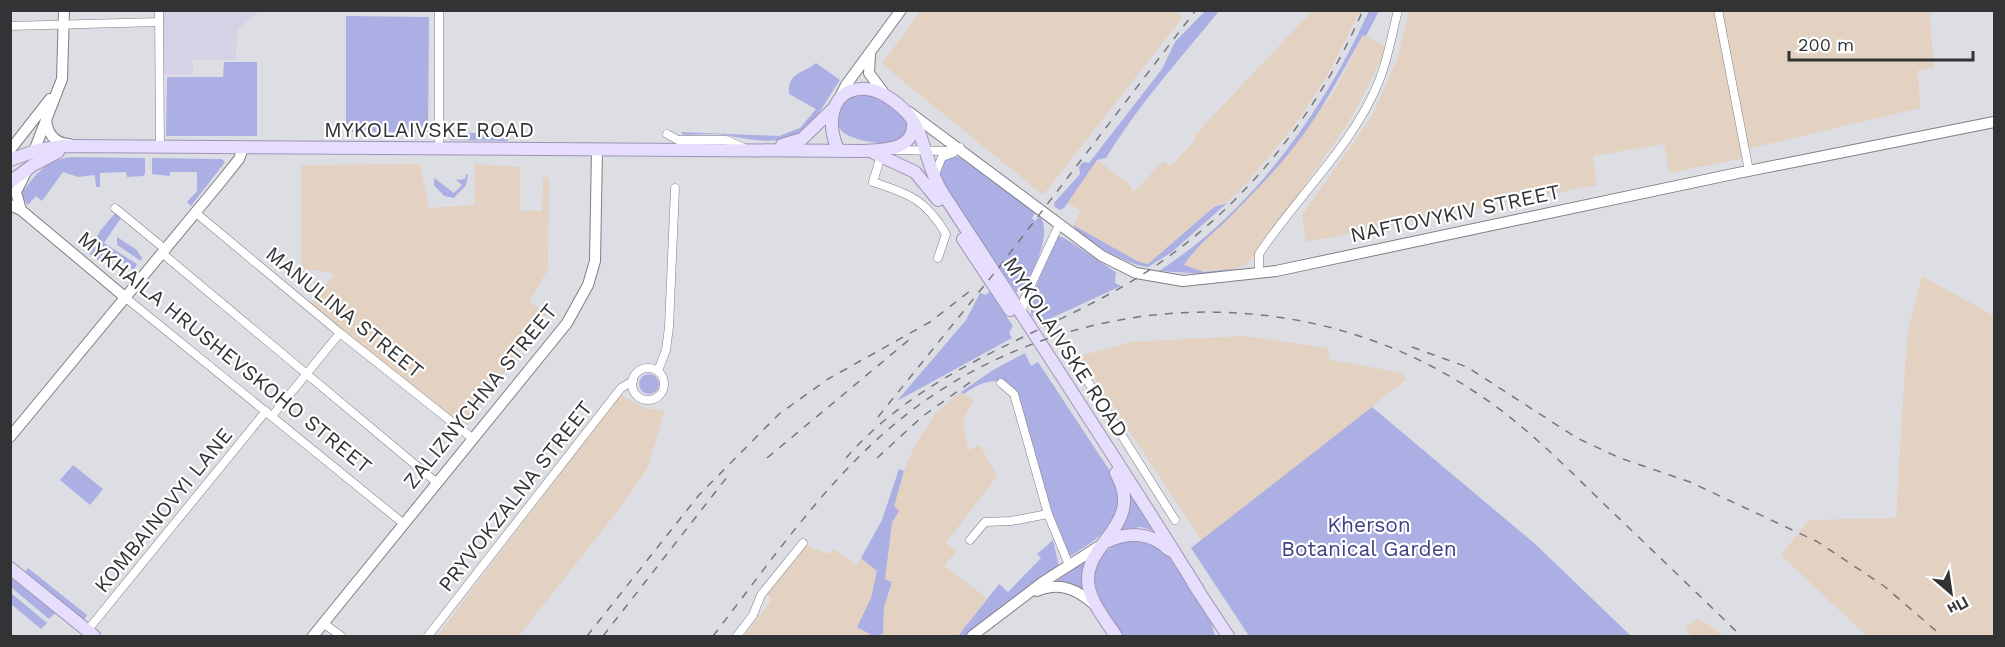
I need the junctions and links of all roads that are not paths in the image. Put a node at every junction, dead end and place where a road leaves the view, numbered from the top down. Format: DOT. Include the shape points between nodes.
graph roads {
  1 [pos="64,10"];
  2 [pos="159,10"];
  3 [pos="439,10"];
  4 [pos="901,10"];
  5 [pos="1398,10"];
  6 [pos="1718,10"];
  7 [pos="159,22"];
  8 [pos="65,23"];
  9 [pos="10,26"];
  10 [pos="872,48"];
  11 [pos="886,96"];
  12 [pos="840,97"];
  13 [pos="901,106"];
  14 [pos="833,109"];
  15 [pos="42,116"];
  16 [pos="912,121"];
  17 [pos="1995,122"];
  18 [pos="667,134"];
  19 [pos="89,148"];
  20 [pos="160,148"];
  21 [pos="243,148"];
  22 [pos="439,148"];
  23 [pos="597,149"];
  24 [pos="745,149"];
  25 [pos="769,149"];
  26 [pos="838,149"];
  27 [pos="10,150"];
  28 [pos="924,150"];
  29 [pos="955,151"];
  30 [pos="883,152"];
  31 [pos="29,158"];
  32 [pos="10,162"];
  33 [pos="1749,171"];
  34 [pos="934,178"];
  35 [pos="10,182"];
  36 [pos="675,188"];
  37 [pos="10,205"];
  38 [pos="115,208"];
  39 [pos="21,210"];
  40 [pos="196,213"];
  41 [pos="1059,225"];
  42 [pos="164,252"];
  43 [pos="938,258"];
  44 [pos="1259,273"];
  45 [pos="126,298"];
  46 [pos="1022,314"];
  47 [pos="339,333"];
  48 [pos="1075,361"];
  49 [pos="658,371"];
  50 [pos="307,373"];
  51 [pos="633,381"];
  52 [pos="1001,383"];
  53 [pos="269,414"];
  54 [pos="10,437"];
  55 [pos="472,438"];
  56 [pos="436,482"];
  57 [pos="1048,514"];
  58 [pos="1175,520"];
  59 [pos="404,524"];
  60 [pos="970,540"];
  61 [pos="1107,542"];
  62 [pos="803,543"];
  63 [pos="1069,565"];
  64 [pos="10,568"];
  65 [pos="1198,590"];
  66 [pos="1019,601"];
  67 [pos="1098,608"];
  68 [pos="1215,617"];
  69 [pos="323,623"];
  70 [pos="91,634"];
  71 [pos="313,636"];
  72 [pos="341,636"];
  73 [pos="428,636"];
  74 [pos="737,636"];
  75 [pos="972,636"];
  76 [pos="1116,636"];
  77 [pos="1217,636"];
  78 [pos="1228,636"];
  1 -- 8 [label="street"];
  2 -- 7 [label="street"];
  3 -- 22 [label="street"];
  4 -- 10 [label="street"];
  5 -- 44 [label="street" via="1384,67 1372,96 1346,138 1259,254"];
  6 -- 33 [label="street"];
  7 -- 8 [label="street"];
  7 -- 20 [label="street"];
  8 -- 9 [label="street"];
  8 -- 15 [label="street" via="64,70 57,92"];
  10 -- 11 [label="street" via="868,73"];
  10 -- 12 [label="street"];
  11 -- 12 [label="main road" via="864,88"];
  11 -- 13 [label="main road"];
  12 -- 14 [label="main road"];
  13 -- 16 [label="main road"];
  13 -- 29 [label="street, NAFTOVYKIV STREET"];
  14 -- 25 [label="main road, MYKOLAIVSKE ROAD" via="802,139"];
  14 -- 26 [label="main road" via="832,132"];
  15 -- 19 [label="street" via="59,143"];
  15 -- 27 [label="street"];
  15 -- 31 [label="street"];
  16 -- 28 [label="main road, MYKOLAIVSKE ROAD"];
  16 -- 30 [label="main road" via="907,141"];
  17 -- 33 [label="street, NAFTOVYKIV STREET"];
  18 -- 24 [label="street" via="678,140 726,140"];
  19 -- 20 [label="main road, MYKOLAIVSKE ROAD"];
  19 -- 31 [label="main road, MYKOLAIVSKE ROAD"];
  20 -- 21 [label="main road, MYKOLAIVSKE ROAD"];
  21 -- 22 [label="main road, MYKOLAIVSKE ROAD"];
  21 -- 40 [label="street" via="239,159"];
  22 -- 23 [label="main road, MYKOLAIVSKE ROAD"];
  23 -- 24 [label="main road, MYKOLAIVSKE ROAD"];
  23 -- 55 [label="street, ZALIZNYCHNA STREET" via="596,248 590,281 567,323"];
  24 -- 25 [label="main road, MYKOLAIVSKE ROAD"];
  25 -- 26 [label="main road, MYKOLAIVSKE ROAD"];
  26 -- 30 [label="main road, MYKOLAIVSKE ROAD"];
  28 -- 29 [label="street"];
  28 -- 30 [label="street"];
  28 -- 34 [label="main road, MYKOLAIVSKE ROAD"];
  29 -- 34 [label="street" via="942,157"];
  29 -- 41 [label="street, NAFTOVYKIV STREET" via="981,165"];
  30 -- 43 [label="street" via="873,182 913,196 928,206 946,234"];
  30 -- 61 [label="main road, MYKOLAIVSKE ROAD" via="928,185 1117,476 1123,487 1124,503"];
  31 -- 32 [label="main road"];
  31 -- 35 [label="main road"];
  31 -- 39 [label="street" via="16,189"];
  33 -- 44 [label="street, NAFTOVYKIV STREET"];
  34 -- 46 [label="main road, MYKOLAIVSKE ROAD"];
  36 -- 49 [label="street" via="669,327"];
  37 -- 39 [label="street, MYKHAILA HRUSHEVSKOHO STREET"];
  38 -- 42 [label="street"];
  39 -- 45 [label="street, MYKHAILA HRUSHEVSKOHO STREET"];
  40 -- 42 [label="street"];
  40 -- 47 [label="street, MANULINA STREET"];
  41 -- 44 [label="street, NAFTOVYKIV STREET" via="1117,264 1153,278 1201,281"];
  41 -- 46 [label="street" via="1024,300"];
  42 -- 45 [label="street"];
  42 -- 50 [label="street"];
  45 -- 53 [label="street, MYKHAILA HRUSHEVSKOHO STREET"];
  45 -- 54 [label="street"];
  46 -- 65 [label="main road, MYKOLAIVSKE ROAD"];
  47 -- 50 [label="street, KOMBAINOVYI LANE"];
  47 -- 55 [label="street, MANULINA STREET"];
  48 -- 58 [label="street"];
  49 -- 51 [label="street" via="643,369"];
  49 -- 51 [label="street" via="663,389 652,399 638,395"];
  50 -- 53 [label="street, KOMBAINOVYI LANE"];
  50 -- 56 [label="street"];
  51 -- 73 [label="street, PRYVOKZALNA STREET" via="621,388"];
  52 -- 57 [label="street" via="1016,398"];
  53 -- 59 [label="street, MYKHAILA HRUSHEVSKOHO STREET"];
  53 -- 70 [label="street, KOMBAINOVYI LANE"];
  55 -- 56 [label="street, ZALIZNYCHNA STREET"];
  56 -- 59 [label="street, ZALIZNYCHNA STREET"];
  57 -- 60 [label="street" via="985,522"];
  57 -- 63 [label="street"];
  59 -- 69 [label="street, ZALIZNYCHNA STREET"];
  61 -- 63 [label="street"];
  61 -- 65 [label="main road" via="1132,535 1157,540"];
  61 -- 67 [label="main road, MYKOLAIVSKE ROAD" via="1093,561 1088,579"];
  62 -- 74 [label="street" via="761,595 753,615"];
  63 -- 66 [label="street"];
  64 -- 70 [label="main road"];
  65 -- 68 [label="main road"];
  66 -- 67 [label="street" via="1046,587 1059,586 1079,592"];
  66 -- 75 [label="street"];
  67 -- 76 [label="main road, MYKOLAIVSKE ROAD"];
  68 -- 77 [label="main road"];
  68 -- 78 [label="main road"];
  69 -- 71 [label="street, ZALIZNYCHNA STREET"];
  69 -- 72 [label="street"];
}
